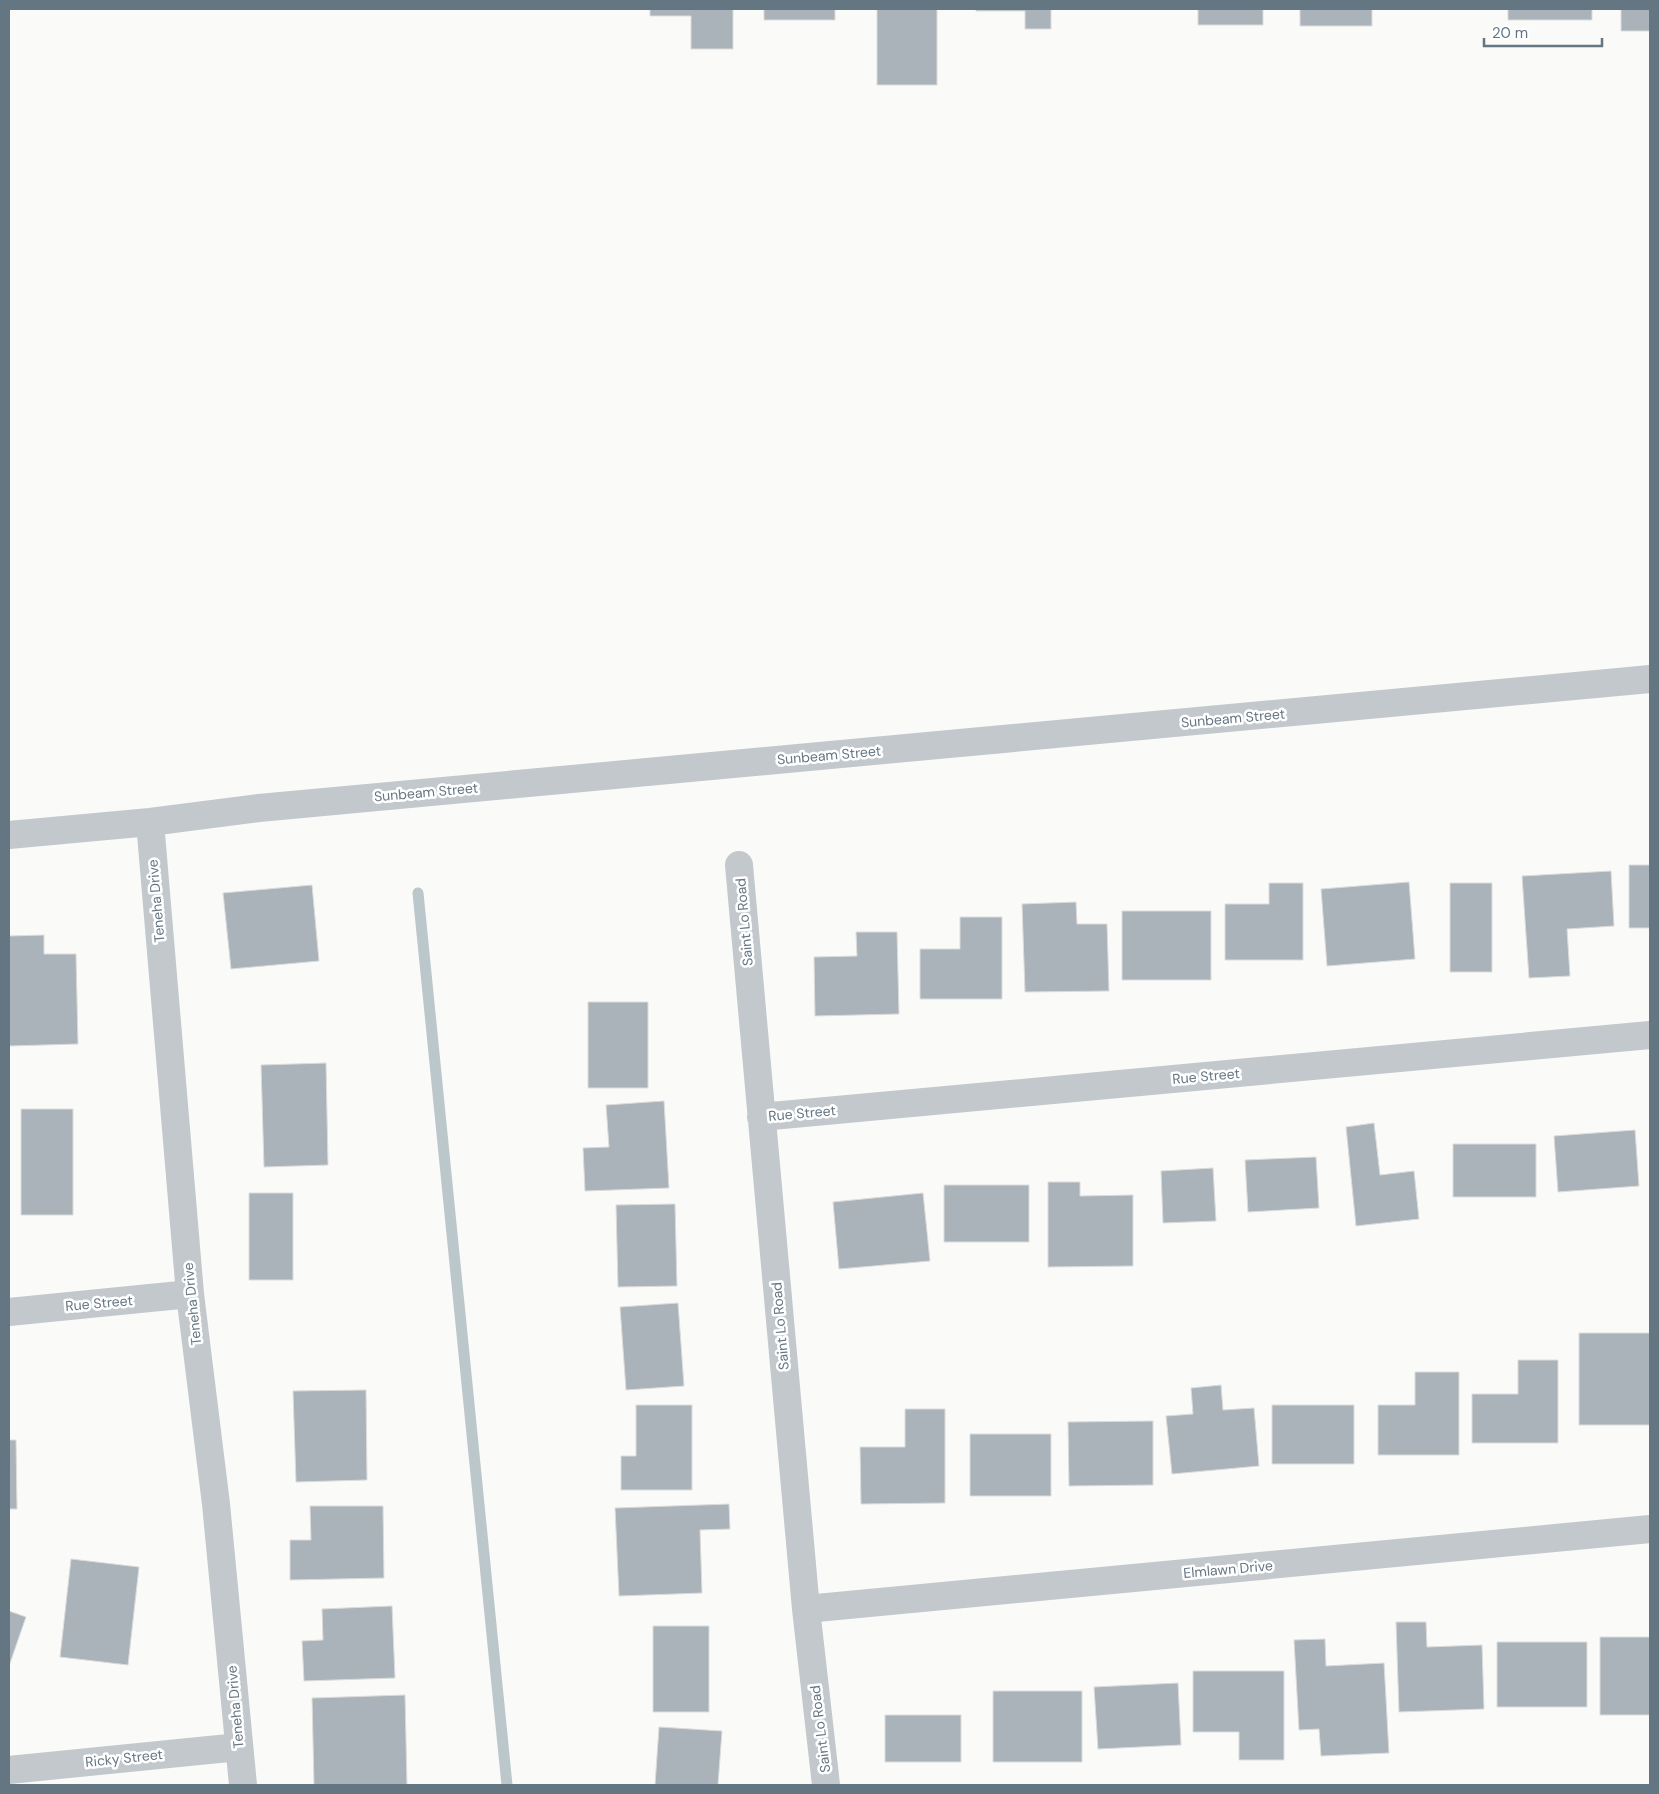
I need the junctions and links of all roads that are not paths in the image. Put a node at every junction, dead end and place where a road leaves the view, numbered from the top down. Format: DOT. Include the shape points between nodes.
graph roads {
  1 [pos="1650,680"];
  2 [pos="150,822"];
  3 [pos="9,835"];
  4 [pos="739,866"];
  5 [pos="1650,1035"];
  6 [pos="761,1117"];
  7 [pos="190,1294"];
  8 [pos="9,1312"];
  9 [pos="1650,1529"];
  10 [pos="806,1609"];
  11 [pos="239,1747"];
  12 [pos="19,1774"];
  13 [pos="243,1785"];
  14 [pos="826,1785"];
  1 -- 2 [label="street, Sunbeam Street" via="259,808"];
  2 -- 3 [label="street, Sunbeam Street"];
  2 -- 7 [label="street, Teneha Drive"];
  4 -- 6 [label="street, Saint Lo Road"];
  5 -- 6 [label="street, Rue Street"];
  6 -- 10 [label="street, Saint Lo Road"];
  7 -- 8 [label="street, Rue Street"];
  7 -- 11 [label="street, Teneha Drive" via="216,1504"];
  9 -- 10 [label="street, Elmlawn Drive"];
  10 -- 14 [label="street, Saint Lo Road"];
  11 -- 12 [label="street, Ricky Street"];
  11 -- 13 [label="street, Teneha Drive"];
}
